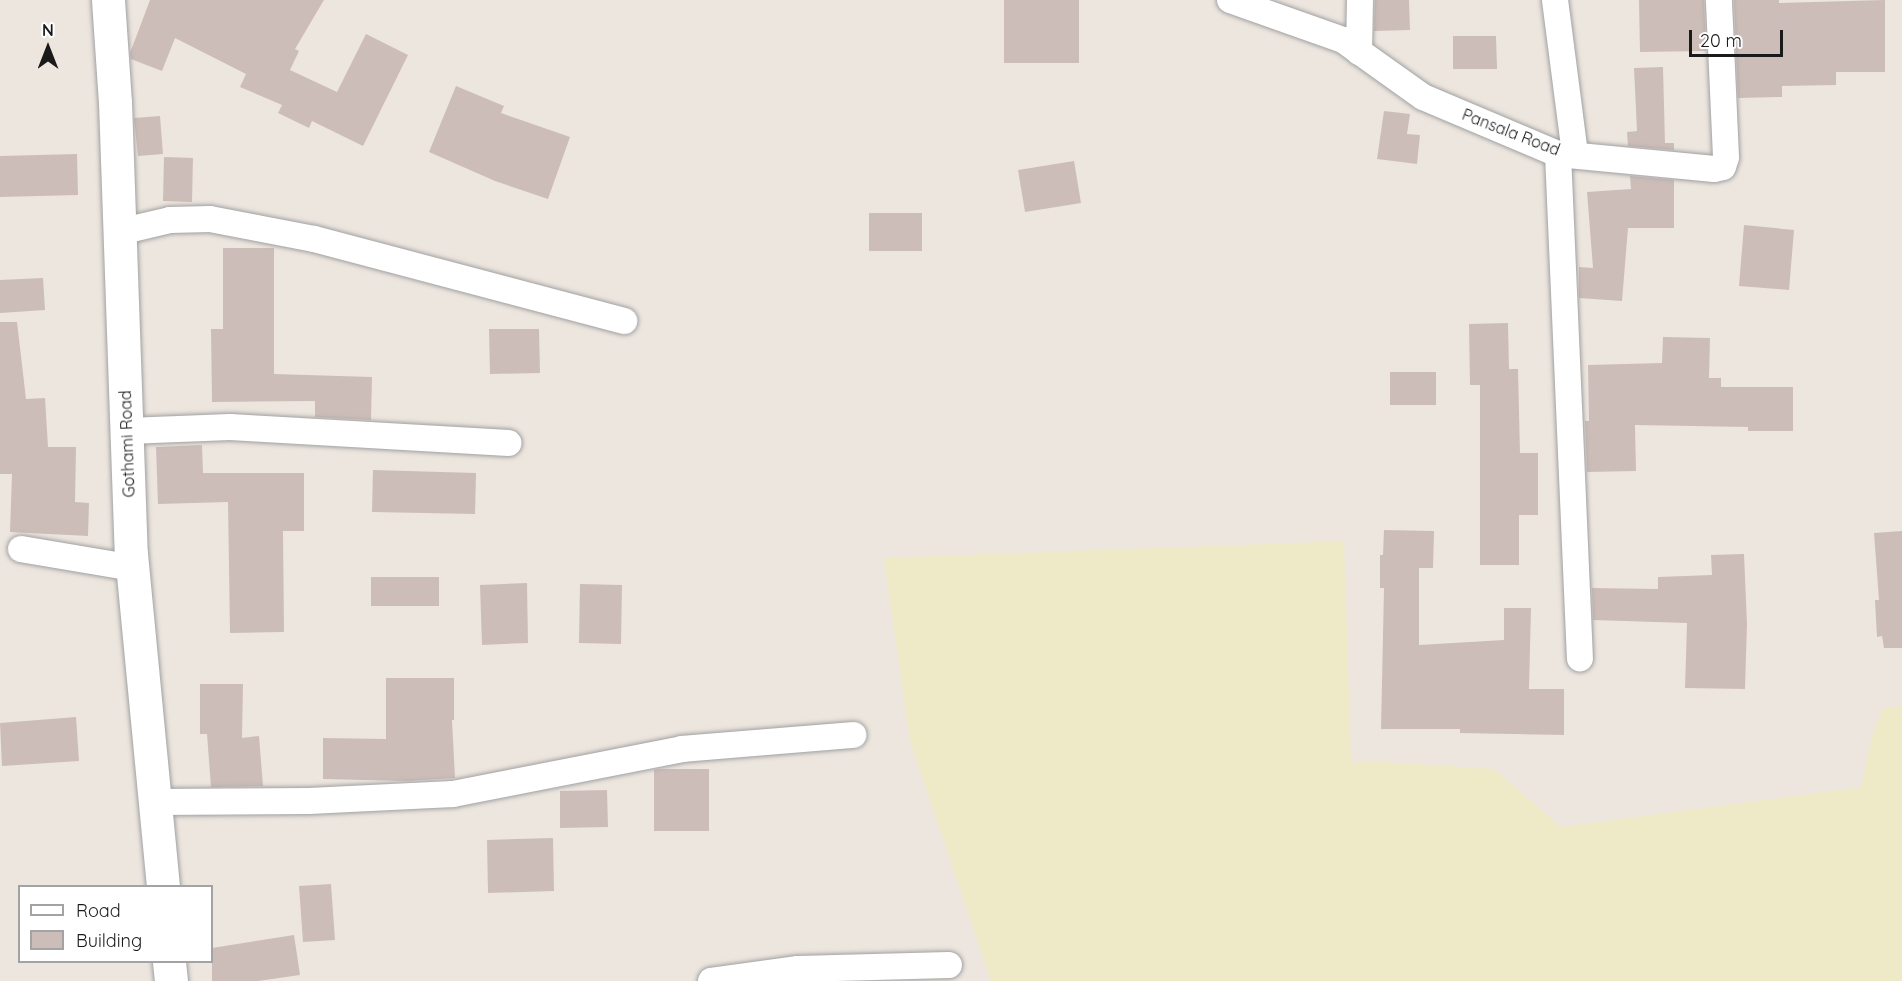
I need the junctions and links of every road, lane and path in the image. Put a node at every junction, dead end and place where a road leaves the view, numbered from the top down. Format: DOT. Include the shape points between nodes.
graph roads {
  1 [pos="108,0"];
  2 [pos="1230,0"];
  3 [pos="1360,0"];
  4 [pos="1555,0"];
  5 [pos="1719,0"];
  6 [pos="1359,52"];
  7 [pos="1566,154"];
  8 [pos="119,232"];
  9 [pos="624,321"];
  10 [pos="127,431"];
  11 [pos="509,443"];
  12 [pos="21,549"];
  13 [pos="133,568"];
  14 [pos="1580,660"];
  15 [pos="853,735"];
  16 [pos="155,802"];
  17 [pos="162,885"];
  18 [pos="170,963"];
  19 [pos="949,965"];
  20 [pos="171,981"];
  21 [pos="711,981"];
  1 -- 8 [label="street, Gothami Road"];
  2 -- 6 [label="street, Pansala Road" via="1342,40"];
  3 -- 6 [label="street"];
  4 -- 7 [label="street"];
  5 -- 7 [label="street, Pansala Road" via="1724,167"];
  6 -- 7 [label="street, Pansala Road" via="1423,97"];
  7 -- 14 [label="street"];
  8 -- 9 [label="street" via="170,220 210,219 314,239"];
  8 -- 10 [label="street, Gothami Road"];
  10 -- 11 [label="street" via="230,427"];
  10 -- 13 [label="street, Gothami Road"];
  12 -- 13 [label="street"];
  13 -- 16 [label="street, Gothami Road"];
  15 -- 16 [label="street" via="682,749 453,794 309,801"];
  16 -- 17 [label="street, Gothami Road"];
  18 -- 20 [label="street"];
  19 -- 21 [label="street" via="798,969"];
}
